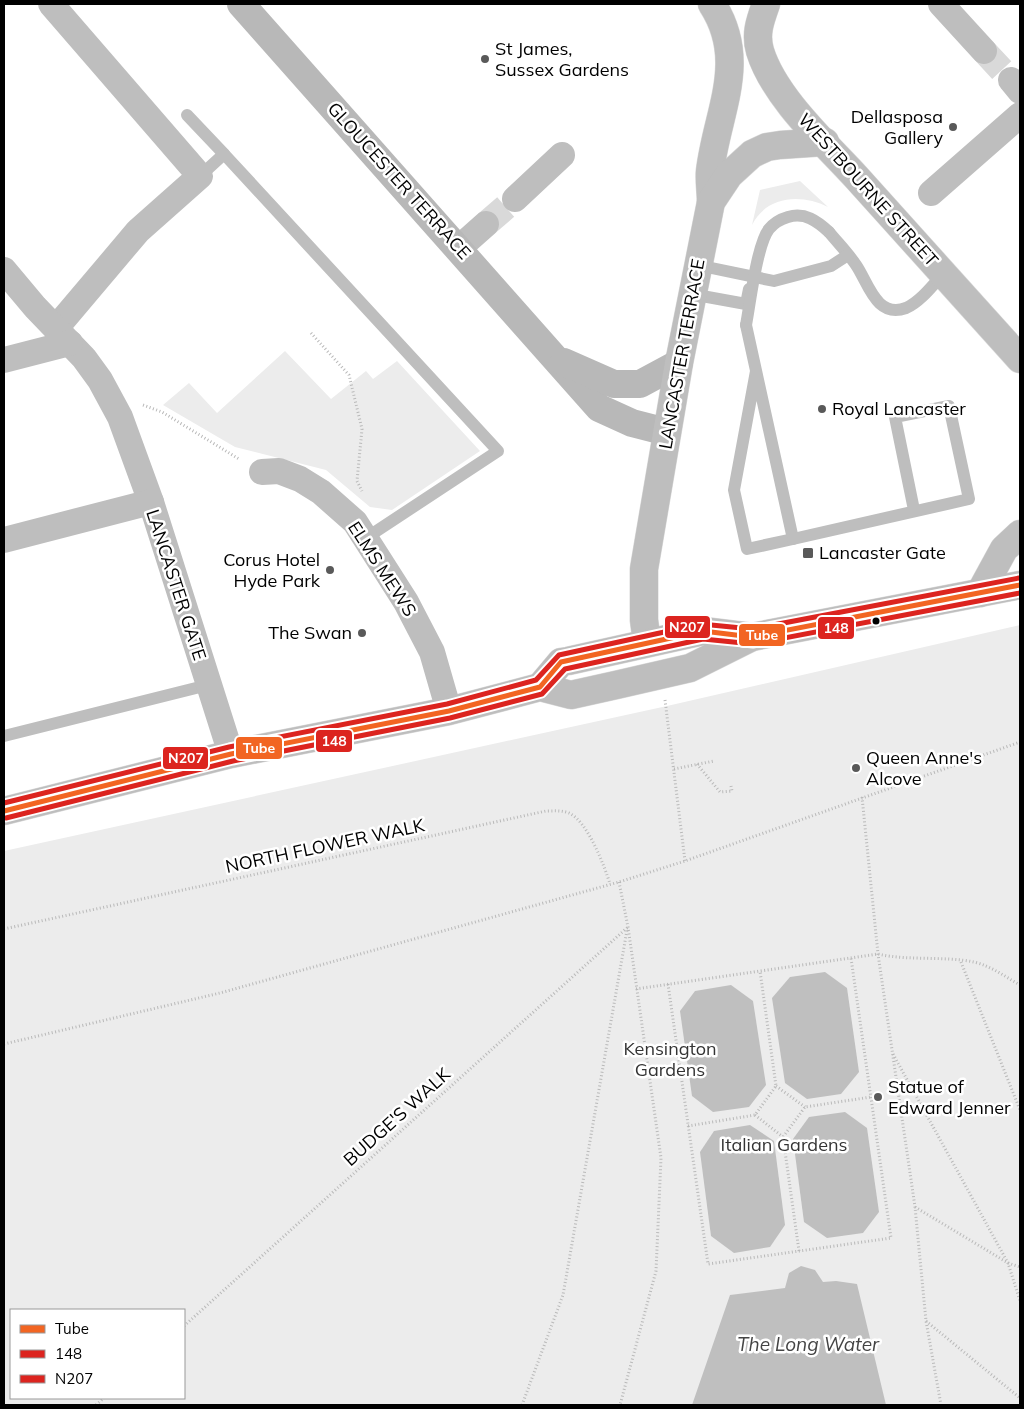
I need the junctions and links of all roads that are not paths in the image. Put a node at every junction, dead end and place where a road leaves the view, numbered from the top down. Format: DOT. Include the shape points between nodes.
graph roads {
  1 [pos="50,4"];
  2 [pos="241,4"];
  3 [pos="712,4"];
  4 [pos="766,4"];
  5 [pos="941,4"];
  6 [pos="984,51"];
  7 [pos="187,115"];
  8 [pos="1020,115"];
  9 [pos="825,142"];
  10 [pos="224,154"];
  11 [pos="562,155"];
  12 [pos="200,176"];
  13 [pos="932,193"];
  14 [pos="516,199"];
  15 [pos="711,202"];
  16 [pos="486,224"];
  17 [pos="459,248"];
  18 [pos="848,255"];
  19 [pos="697,265"];
  20 [pos="4,270"];
  21 [pos="943,274"];
  22 [pos="752,277"];
  23 [pos="691,294"];
  24 [pos="63,335"];
  25 [pos="558,359"];
  26 [pos="1020,359"];
  27 [pos="4,360"];
  28 [pos="679,363"];
  29 [pos="756,370"];
  30 [pos="667,432"];
  31 [pos="262,472"];
  32 [pos="151,502"];
  33 [pos="911,510"];
  34 [pos="373,533"];
  35 [pos="1020,534"];
  36 [pos="793,539"];
  37 [pos="4,540"];
  38 [pos="1020,585"];
  39 [pos="980,593"];
  40 [pos="752,637"];
  41 [pos="647,643"];
  42 [pos="208,685"];
  43 [pos="540,687"];
  44 [pos="450,711"];
  45 [pos="4,736"];
  46 [pos="231,754"];
  47 [pos="4,811"];
  1 -- 12 [label="street"];
  2 -- 17 [label="street, GLOUCESTER TERRACE"];
  3 -- 15 [label="main road" via="726,36 730,70 710,173"];
  4 -- 9 [label="main road, WESTBOURNE STREET" via="757,31 760,52 793,106"];
  5 -- 6 [label="street"];
  7 -- 10 [label="lane"];
  8 -- 13 [label="street"];
  9 -- 15 [label="main road, LANCASTER TERRACE" via="767,147 752,154 729,175"];
  9 -- 21 [label="main road, WESTBOURNE STREET"];
  10 -- 12 [label="lane"];
  10 -- 34 [label="lane" via="498,451"];
  11 -- 14 [label="street"];
  12 -- 24 [label="street" via="138,231"];
  15 -- 19 [label="main road, LANCASTER TERRACE"];
  16 -- 17 [label="street"];
  17 -- 25 [label="street, GLOUCESTER TERRACE"];
  18 -- 21 [label="lane" via="873,298 895,309 914,303"];
  18 -- 22 [label="lane" via="831,266 774,282"];
  18 -- 29 [label="lane, bridge" via="829,232 807,216 795,215 768,229 746,325"];
  19 -- 22 [label="lane"];
  19 -- 23 [label="main road, LANCASTER TERRACE"];
  20 -- 24 [label="street" via="34,307"];
  21 -- 26 [label="main road, WESTBOURNE STREET"];
  22 -- 23 [label="lane" via="746,304"];
  23 -- 28 [label="main road, LANCASTER TERRACE"];
  24 -- 27 [label="street"];
  24 -- 32 [label="street" via="100,380 120,417"];
  25 -- 28 [label="street, GLOUCESTER TERRACE" via="614,384 640,384"];
  25 -- 30 [label="street, GLOUCESTER TERRACE" via="599,408 632,423"];
  28 -- 30 [label="main road, LANCASTER TERRACE"];
  29 -- 36 [label="lane"];
  29 -- 36 [label="lane" via="734,490 743,532 747,549"];
  30 -- 41 [label="main road, LANCASTER TERRACE" via="644,569 643,607"];
  31 -- 34 [label="street, ELMS MEWS" via="280,471 307,483"];
  32 -- 37 [label="street, LANCASTER GATE"];
  32 -- 42 [label="street, LANCASTER GATE"];
  33 -- 33 [label="lane" via="969,499 950,406 895,417"];
  33 -- 36 [label="lane"];
  34 -- 44 [label="street, ELMS MEWS" via="432,652"];
  35 -- 39 [label="main road" via="1004,549"];
  38 -- 39 [label="main road"];
  39 -- 40 [label="main road"];
  40 -- 41 [label="main road" via="703,631"];
  40 -- 43 [label="main road" via="690,668 570,695"];
  41 -- 43 [label="main road" via="561,662"];
  42 -- 45 [label="lane"];
  42 -- 46 [label="street, LANCASTER GATE"];
  43 -- 44 [label="main road"];
  44 -- 46 [label="main road"];
  46 -- 47 [label="main road"];
}
